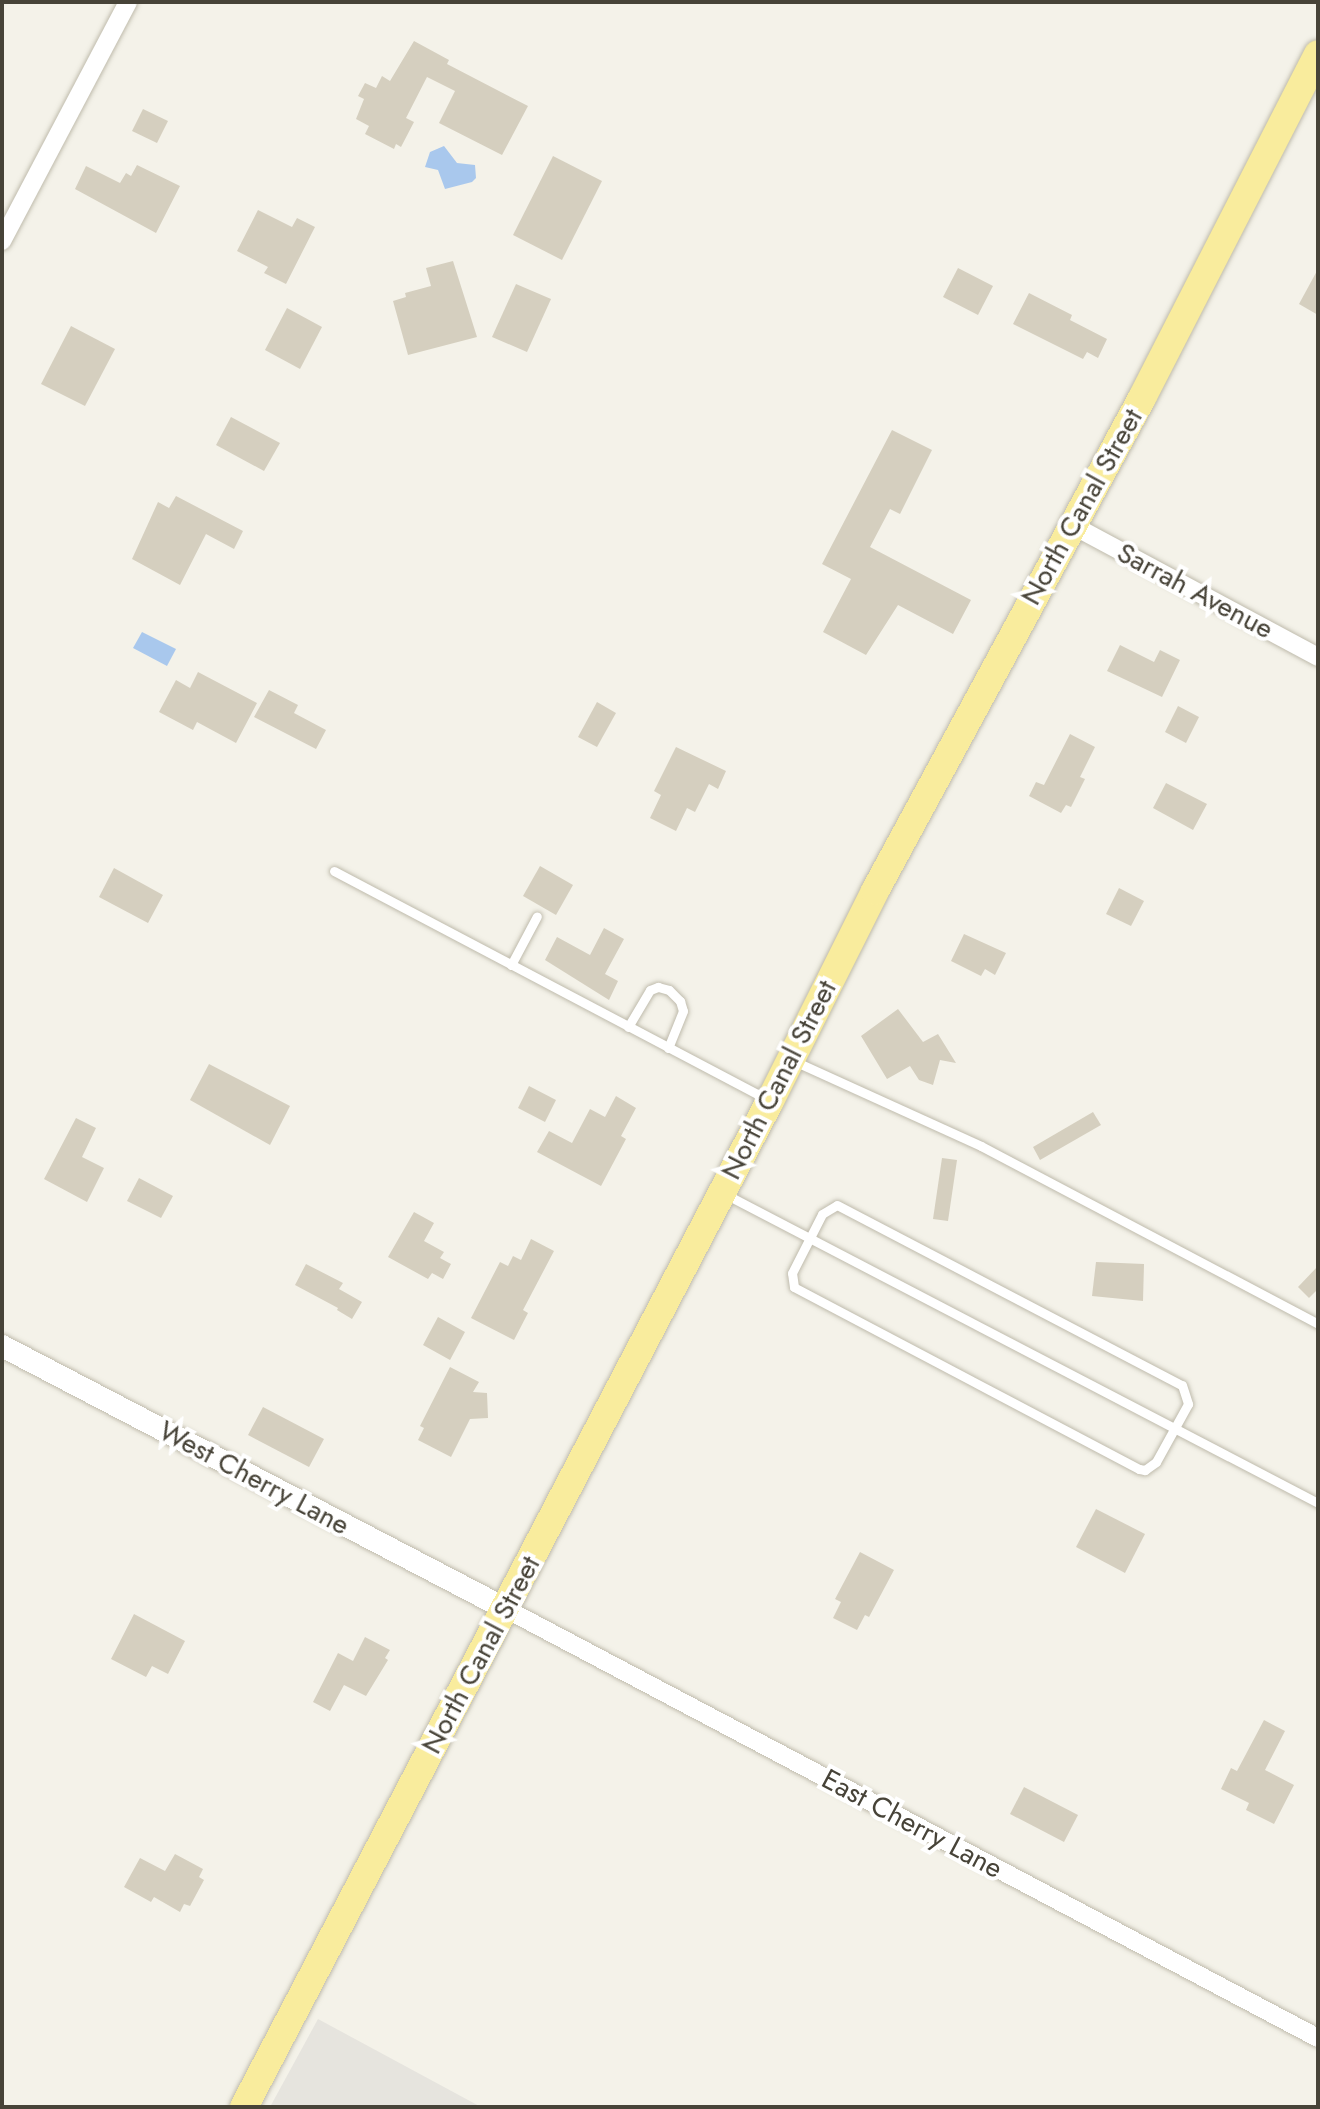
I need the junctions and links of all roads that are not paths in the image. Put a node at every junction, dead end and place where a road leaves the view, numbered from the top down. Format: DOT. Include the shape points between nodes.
graph roads {
  1 [pos="128,2"];
  2 [pos="1318,54"];
  3 [pos="2,241"];
  4 [pos="1072,525"];
  5 [pos="1318,657"];
  6 [pos="334,871"];
  7 [pos="537,916"];
  8 [pos="511,965"];
  9 [pos="628,1027"];
  10 [pos="668,1048"];
  11 [pos="791,1059"];
  12 [pos="770,1101"];
  13 [pos="722,1192"];
  14 [pos="810,1238"];
  15 [pos="1318,1324"];
  16 [pos="2,1346"];
  17 [pos="1175,1429"];
  18 [pos="1318,1503"];
  19 [pos="506,1609"];
  20 [pos="1318,2038"];
  21 [pos="244,2107"];
  1 -- 3 [label="street"];
  2 -- 4 [label="main road, North Canal Street"];
  4 -- 5 [label="street, Sarrah Avenue"];
  4 -- 11 [label="main road, North Canal Street"];
  6 -- 8 [label="lane"];
  7 -- 8 [label="lane"];
  8 -- 9 [label="lane"];
  9 -- 10 [label="lane"];
  9 -- 10 [label="lane" via="650,990 669,990 683,1011"];
  10 -- 12 [label="lane"];
  11 -- 12 [label="main road, North Canal Street"];
  11 -- 15 [label="lane" via="981,1146"];
  12 -- 13 [label="main road, North Canal Street"];
  13 -- 14 [label="lane"];
  13 -- 19 [label="main road, North Canal Street"];
  14 -- 17 [label="lane"];
  14 -- 17 [label="lane" via="822,1214 837,1205 901,1237 1176,1381 1189,1399"];
  14 -- 17 [label="lane" via="791,1281 831,1309 1139,1469 1156,1462"];
  16 -- 19 [label="street, West Cherry Lane"];
  17 -- 18 [label="lane"];
  19 -- 20 [label="street, East Cherry Lane"];
  19 -- 21 [label="main road, North Canal Street"];
}
